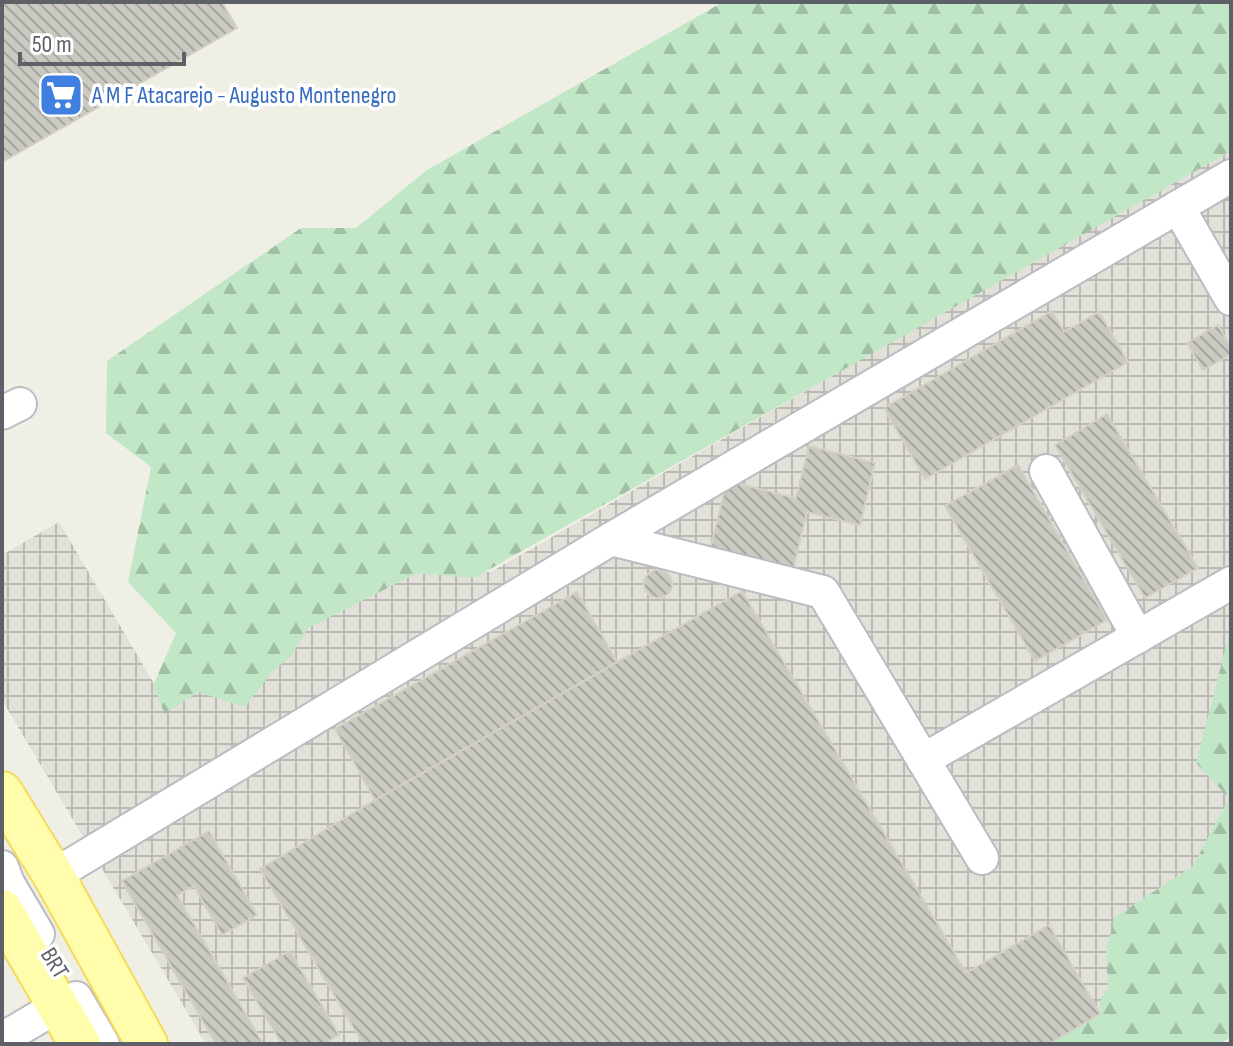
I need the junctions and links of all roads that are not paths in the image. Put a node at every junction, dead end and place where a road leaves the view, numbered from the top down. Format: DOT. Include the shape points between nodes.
graph roads {
  1 [pos="1231,176"];
  2 [pos="1178,207"];
  3 [pos="1231,299"];
  4 [pos="1046,471"];
  5 [pos="611,539"];
  6 [pos="1231,583"];
  7 [pos="1138,637"];
  8 [pos="923,760"];
  9 [pos="2,792"];
  10 [pos="982,858"];
  11 [pos="55,878"];
  12 [pos="3,884"];
  13 [pos="58,1006"];
  14 [pos="2,1039"];
  15 [pos="80,1044"];
  16 [pos="103,1044"];
  17 [pos="147,1044"];
  1 -- 2 [label="street"];
  2 -- 3 [label="street"];
  2 -- 5 [label="street"];
  4 -- 7 [label="street"];
  5 -- 8 [label="street" via="823,592"];
  5 -- 11 [label="street"];
  6 -- 7 [label="street"];
  7 -- 8 [label="street"];
  8 -- 10 [label="street"];
  9 -- 11 [label="main road"];
  11 -- 17 [label="main road"];
  12 -- 13 [label="main road"];
  12 -- 16 [label="street, BRT"];
  13 -- 14 [label="street"];
  13 -- 15 [label="main road"];
}
